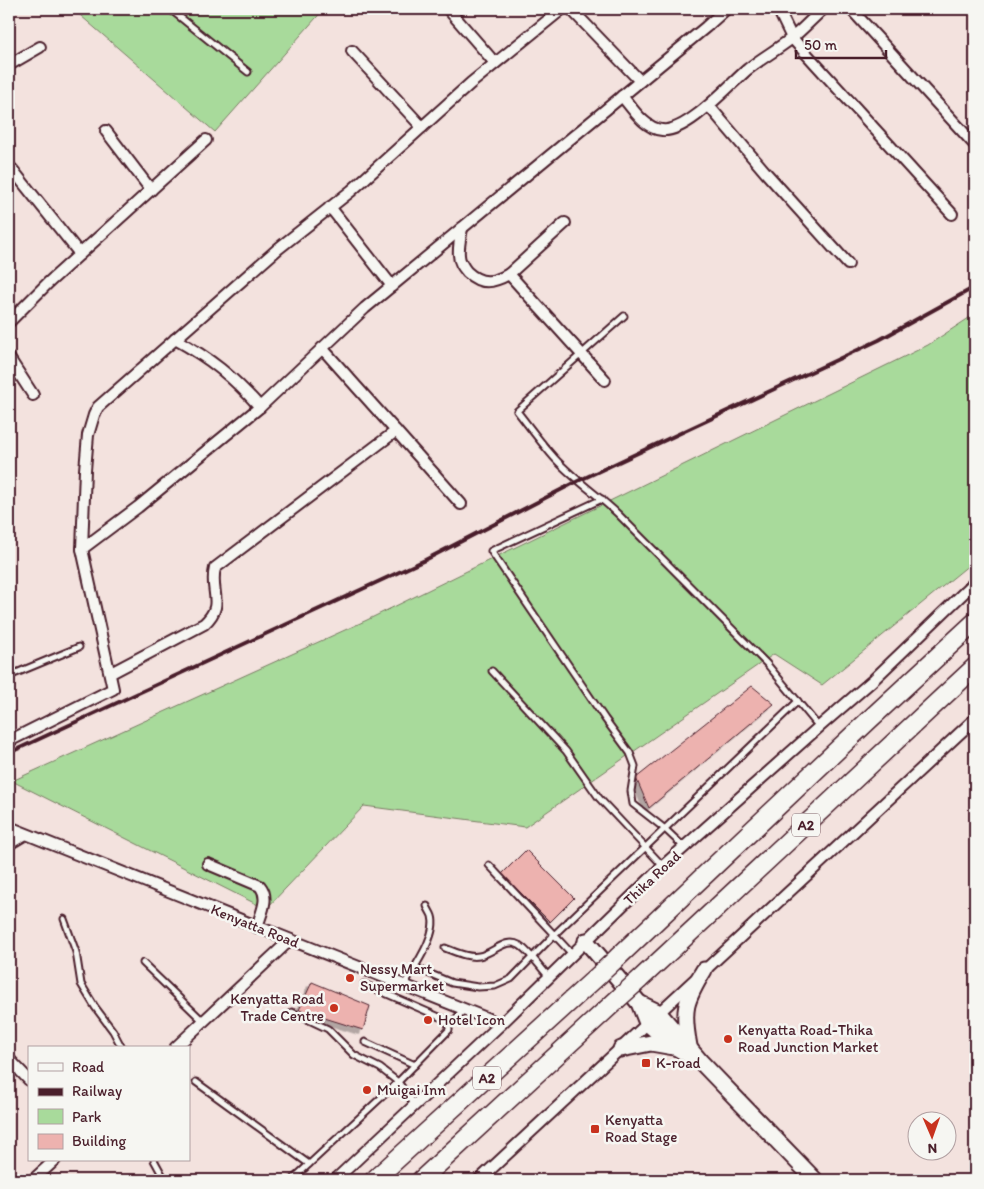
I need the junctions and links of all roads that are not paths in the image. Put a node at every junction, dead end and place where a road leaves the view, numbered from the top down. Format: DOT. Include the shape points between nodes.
graph roads {
  1 [pos="170,9"];
  2 [pos="448,9"];
  3 [pos="562,9"];
  4 [pos="571,9"];
  5 [pos="726,9"];
  6 [pos="778,9"];
  7 [pos="823,9"];
  8 [pos="851,9"];
  9 [pos="792,38"];
  10 [pos="40,46"];
  11 [pos="352,50"];
  12 [pos="495,63"];
  13 [pos="9,65"];
  14 [pos="248,72"];
  15 [pos="640,81"];
  16 [pos="622,96"];
  17 [pos="709,106"];
  18 [pos="422,127"];
  19 [pos="106,131"];
  20 [pos="206,140"];
  21 [pos="975,144"];
  22 [pos="12,169"];
  23 [pos="151,190"];
  24 [pos="330,207"];
  25 [pos="952,214"];
  26 [pos="565,223"];
  27 [pos="462,228"];
  28 [pos="80,254"];
  29 [pos="848,264"];
  30 [pos="509,274"];
  31 [pos="392,286"];
  32 [pos="624,316"];
  33 [pos="9,322"];
  34 [pos="175,339"];
  35 [pos="322,348"];
  36 [pos="582,355"];
  37 [pos="9,358"];
  38 [pos="605,380"];
  39 [pos="33,395"];
  40 [pos="260,406"];
  41 [pos="396,430"];
  42 [pos="602,499"];
  43 [pos="461,504"];
  44 [pos="82,549"];
  45 [pos="975,582"];
  46 [pos="975,622"];
  47 [pos="79,647"];
  48 [pos="975,667"];
  49 [pos="492,671"];
  50 [pos="110,673"];
  51 [pos="9,676"];
  52 [pos="798,701"];
  53 [pos="975,719"];
  54 [pos="818,727"];
  55 [pos="9,741"];
  56 [pos="9,827"];
  57 [pos="665,829"];
  58 [pos="24,835"];
  59 [pos="9,844"];
  60 [pos="646,847"];
  61 [pos="684,847"];
  62 [pos="208,864"];
  63 [pos="490,864"];
  64 [pos="664,866"];
  65 [pos="427,906"];
  66 [pos="64,919"];
  67 [pos="257,927"];
  68 [pos="554,935"];
  69 [pos="290,940"];
  70 [pos="586,941"];
  71 [pos="445,948"];
  72 [pos="572,954"];
  73 [pos="532,958"];
  74 [pos="143,963"];
  75 [pos="414,967"];
  76 [pos="704,970"];
  77 [pos="549,976"];
  78 [pos="364,984"];
  79 [pos="404,985"];
  80 [pos="640,1003"];
  81 [pos="465,1010"];
  82 [pos="292,1012"];
  83 [pos="658,1012"];
  84 [pos="204,1021"];
  85 [pos="647,1023"];
  86 [pos="501,1024"];
  87 [pos="449,1026"];
  88 [pos="365,1042"];
  89 [pos="121,1046"];
  90 [pos="178,1046"];
  91 [pos="684,1048"];
  92 [pos="621,1049"];
  93 [pos="9,1059"];
  94 [pos="415,1065"];
  95 [pos="28,1079"];
  96 [pos="196,1082"];
  97 [pos="398,1082"];
  98 [pos="415,1105"];
  99 [pos="53,1162"];
  100 [pos="155,1162"];
  101 [pos="309,1164"];
  102 [pos="33,1180"];
  103 [pos="165,1180"];
  104 [pos="292,1180"];
  105 [pos="335,1180"];
  106 [pos="374,1180"];
  107 [pos="421,1180"];
  108 [pos="479,1180"];
  109 [pos="815,1180"];
  1 -- 14 [label="lane"];
  2 -- 12 [label="street"];
  3 -- 12 [label="street"];
  4 -- 15 [label="street"];
  5 -- 15 [label="street"];
  6 -- 9 [label="street"];
  7 -- 9 [label="street"];
  8 -- 21 [label="street"];
  9 -- 17 [label="street" via="749,69"];
  9 -- 25 [label="street"];
  10 -- 13 [label="street"];
  11 -- 18 [label="street"];
  12 -- 18 [label="street"];
  15 -- 16 [label="street"];
  16 -- 17 [label="street" via="638,116 653,128 662,130 683,124"];
  16 -- 27 [label="street"];
  17 -- 29 [label="street"];
  18 -- 24 [label="street"];
  19 -- 23 [label="street"];
  20 -- 23 [label="street"];
  22 -- 28 [label="street"];
  23 -- 28 [label="street"];
  24 -- 31 [label="street"];
  24 -- 34 [label="street"];
  26 -- 30 [label="street"];
  27 -- 30 [label="street" via="460,262 475,279 484,283"];
  27 -- 31 [label="street"];
  28 -- 33 [label="street"];
  30 -- 36 [label="street"];
  31 -- 35 [label="street"];
  32 -- 36 [label="lane"];
  34 -- 40 [label="street" via="222,369"];
  34 -- 44 [label="street" via="106,399 94,415 88,435"];
  35 -- 40 [label="street"];
  35 -- 41 [label="street"];
  36 -- 38 [label="street"];
  36 -- 42 [label="lane" via="517,411 551,455"];
  37 -- 39 [label="street"];
  40 -- 44 [label="street"];
  41 -- 43 [label="street"];
  41 -- 50 [label="street" via="215,568 212,579 215,608 204,624"];
  42 -- 52 [label="lane" via="767,664"];
  42 -- 57 [label="lane" via="491,551 630,753 635,766 631,791 633,804"];
  44 -- 50 [label="street"];
  45 -- 54 [label="street, Thika Road" via="872,681"];
  46 -- 106 [label="highway, A2, bridge" via="599,975"];
  47 -- 51 [label="lane"];
  48 -- 107 [label="highway, A2, bridge"];
  49 -- 60 [label="lane" via="566,750 599,798"];
  50 -- 55 [label="street" via="113,689"];
  52 -- 54 [label="lane"];
  52 -- 57 [label="lane"];
  53 -- 76 [label="street"];
  54 -- 61 [label="street, Thika Road"];
  56 -- 58 [label="street, Kenyatta Road"];
  57 -- 60 [label="lane"];
  57 -- 61 [label="lane"];
  58 -- 59 [label="street"];
  58 -- 67 [label="street, Kenyatta Road"];
  60 -- 64 [label="lane"];
  60 -- 68 [label="lane"];
  61 -- 64 [label="street, Thika Road"];
  62 -- 67 [label="street" via="260,886 265,892"];
  63 -- 68 [label="lane"];
  64 -- 70 [label="street, Thika Road"];
  65 -- 75 [label="lane" via="433,927"];
  66 -- 89 [label="lane" via="76,952 81,984"];
  67 -- 69 [label="street, Kenyatta Road"];
  68 -- 72 [label="lane"];
  68 -- 73 [label="lane"];
  69 -- 79 [label="street, Kenyatta Road"];
  69 -- 84 [label="street"];
  70 -- 72 [label="street, Thika Road"];
  70 -- 80 [label="main road"];
  71 -- 73 [label="lane" via="478,956 512,943 520,945"];
  72 -- 77 [label="street, Thika Road"];
  73 -- 75 [label="lane" via="511,979 495,986 478,987 452,982"];
  73 -- 77 [label="lane"];
  74 -- 84 [label="lane"];
  75 -- 79 [label="lane"];
  76 -- 83 [label="street"];
  76 -- 91 [label="main road" via="685,1011"];
  77 -- 86 [label="street, Thika Road"];
  78 -- 87 [label="lane" via="444,1019"];
  79 -- 81 [label="street, Kenyatta Road"];
  80 -- 83 [label="main road"];
  80 -- 85 [label="main road"];
  81 -- 86 [label="street, Kenyatta Road"];
  81 -- 87 [label="lane"];
  82 -- 97 [label="lane" via="328,1029 354,1055 380,1068"];
  83 -- 85 [label="street"];
  83 -- 91 [label="main road"];
  84 -- 90 [label="street"];
  85 -- 91 [label="main road"];
  85 -- 92 [label="street"];
  86 -- 98 [label="street, Thika Road"];
  87 -- 94 [label="lane" via="444,1036"];
  88 -- 94 [label="lane"];
  91 -- 92 [label="main road" via="651,1043"];
  91 -- 109 [label="main road"];
  92 -- 108 [label="street"];
  93 -- 95 [label="street"];
  94 -- 97 [label="lane"];
  96 -- 101 [label="lane"];
  97 -- 98 [label="lane"];
  97 -- 101 [label="lane"];
  98 -- 105 [label="street, Thika Road"];
  99 -- 102 [label="street"];
  100 -- 103 [label="lane"];
  101 -- 104 [label="lane"];
}
